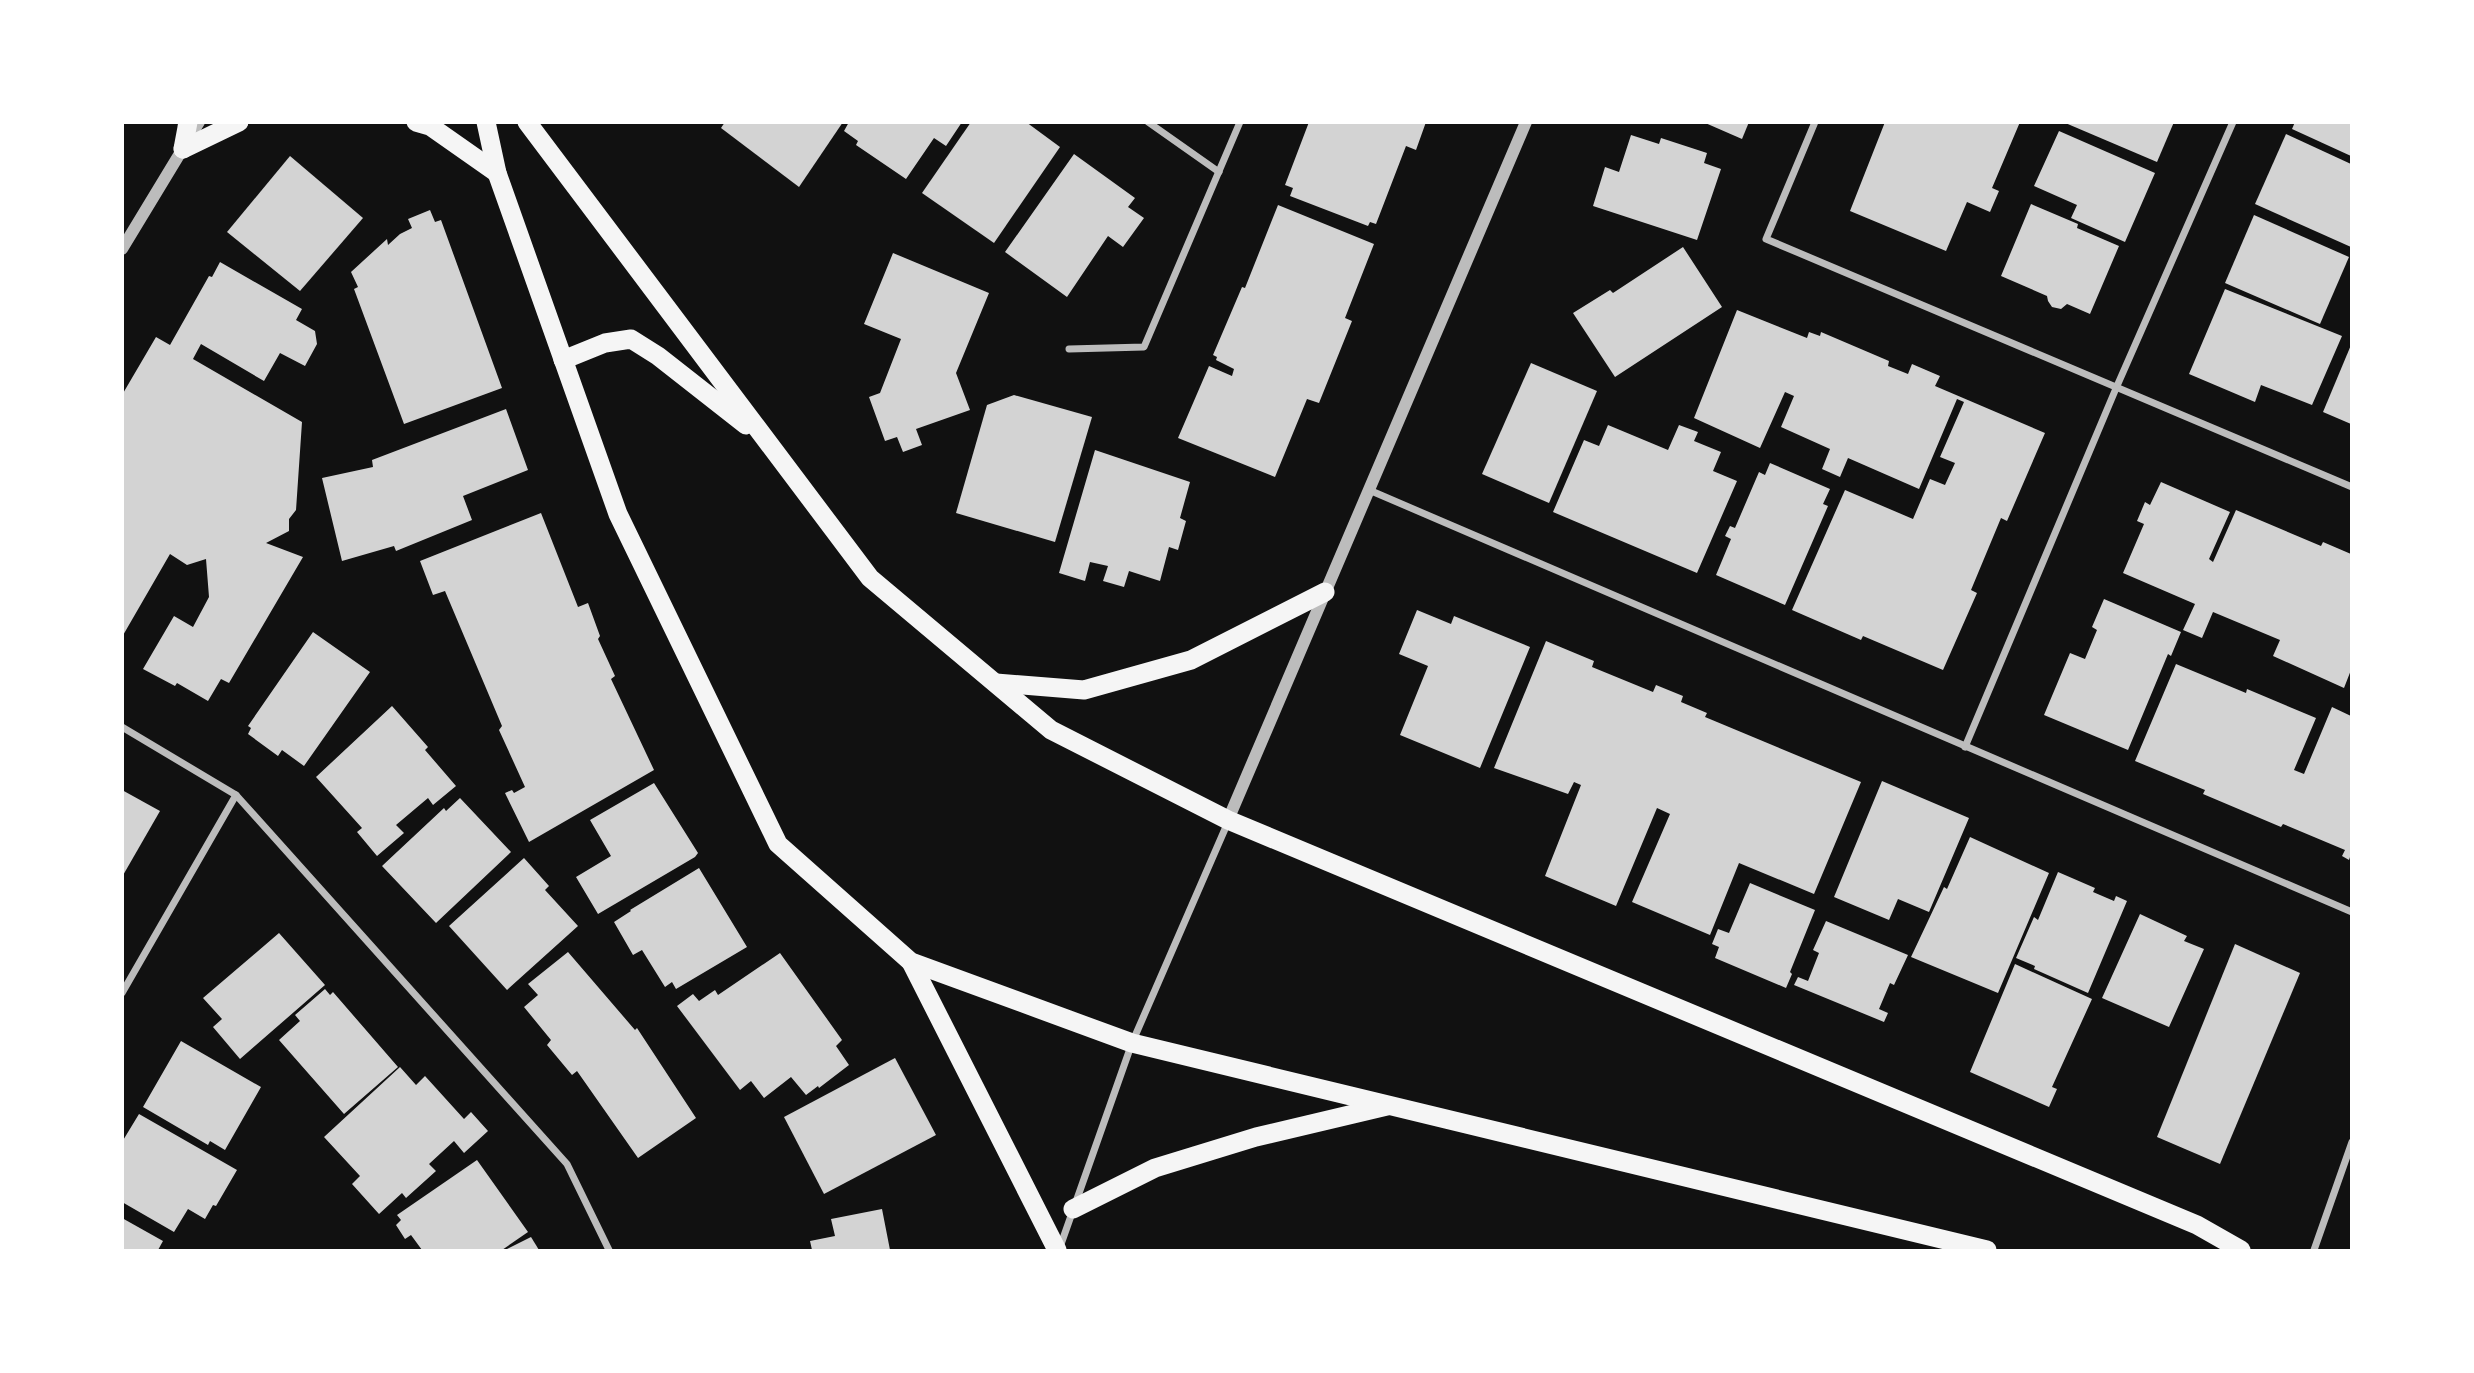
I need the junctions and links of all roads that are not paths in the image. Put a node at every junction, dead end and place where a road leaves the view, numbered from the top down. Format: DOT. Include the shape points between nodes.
graph roads {
  1 [pos="188,122"];
  2 [pos="200,122"];
  3 [pos="239,122"];
  4 [pos="416,122"];
  5 [pos="486,122"];
  6 [pos="527,122"];
  7 [pos="1148,122"];
  8 [pos="1240,122"];
  9 [pos="1526,122"];
  10 [pos="1815,122"];
  11 [pos="2232,122"];
  12 [pos="183,149"];
  13 [pos="1219,172"];
  14 [pos="497,173"];
  15 [pos="122,249"];
  16 [pos="1069,349"];
  17 [pos="564,360"];
  18 [pos="2117,386"];
  19 [pos="766,441"];
  20 [pos="2351,487"];
  21 [pos="1368,490"];
  22 [pos="1325,592"];
  23 [pos="996,683"];
  24 [pos="122,727"];
  25 [pos="1965,747"];
  26 [pos="236,794"];
  27 [pos="1228,820"];
  28 [pos="2351,912"];
  29 [pos="911,962"];
  30 [pos="122,993"];
  31 [pos="1132,1043"];
  32 [pos="1389,1105"];
  33 [pos="2351,1142"];
  34 [pos="1073,1209"];
  35 [pos="609,1251"];
  36 [pos="1058,1251"];
  37 [pos="1987,1251"];
  38 [pos="2241,1251"];
  39 [pos="2315,1251"];
  1 -- 12 [label="highway"];
  2 -- 12 [label="street"];
  3 -- 12 [label="highway"];
  4 -- 14 [label="highway" via="430,125"];
  5 -- 14 [label="highway"];
  6 -- 19 [label="highway"];
  7 -- 13 [label="street"];
  8 -- 13 [label="street"];
  9 -- 21 [label="street"];
  10 -- 18 [label="street" via="1766,239"];
  11 -- 18 [label="street"];
  12 -- 15 [label="street"];
  13 -- 16 [label="street" via="1144,347"];
  14 -- 17 [label="highway"];
  17 -- 19 [label="highway" via="631,338"];
  17 -- 29 [label="highway" via="618,514 778,844"];
  18 -- 20 [label="street"];
  18 -- 25 [label="street"];
  19 -- 23 [label="highway" via="870,578"];
  21 -- 22 [label="street"];
  21 -- 25 [label="street"];
  22 -- 23 [label="highway" via="1191,660 1084,690"];
  22 -- 27 [label="street"];
  23 -- 27 [label="highway" via="1051,730"];
  24 -- 26 [label="street"];
  25 -- 28 [label="street"];
  26 -- 30 [label="street"];
  26 -- 35 [label="street" via="567,1164"];
  27 -- 31 [label="street"];
  27 -- 38 [label="highway" via="2197,1225"];
  29 -- 31 [label="highway"];
  29 -- 36 [label="highway"];
  31 -- 32 [label="highway"];
  31 -- 34 [label="street"];
  32 -- 34 [label="highway" via="1256,1137 1155,1168"];
  32 -- 37 [label="highway"];
  33 -- 39 [label="street"];
  34 -- 36 [label="street"];
}
